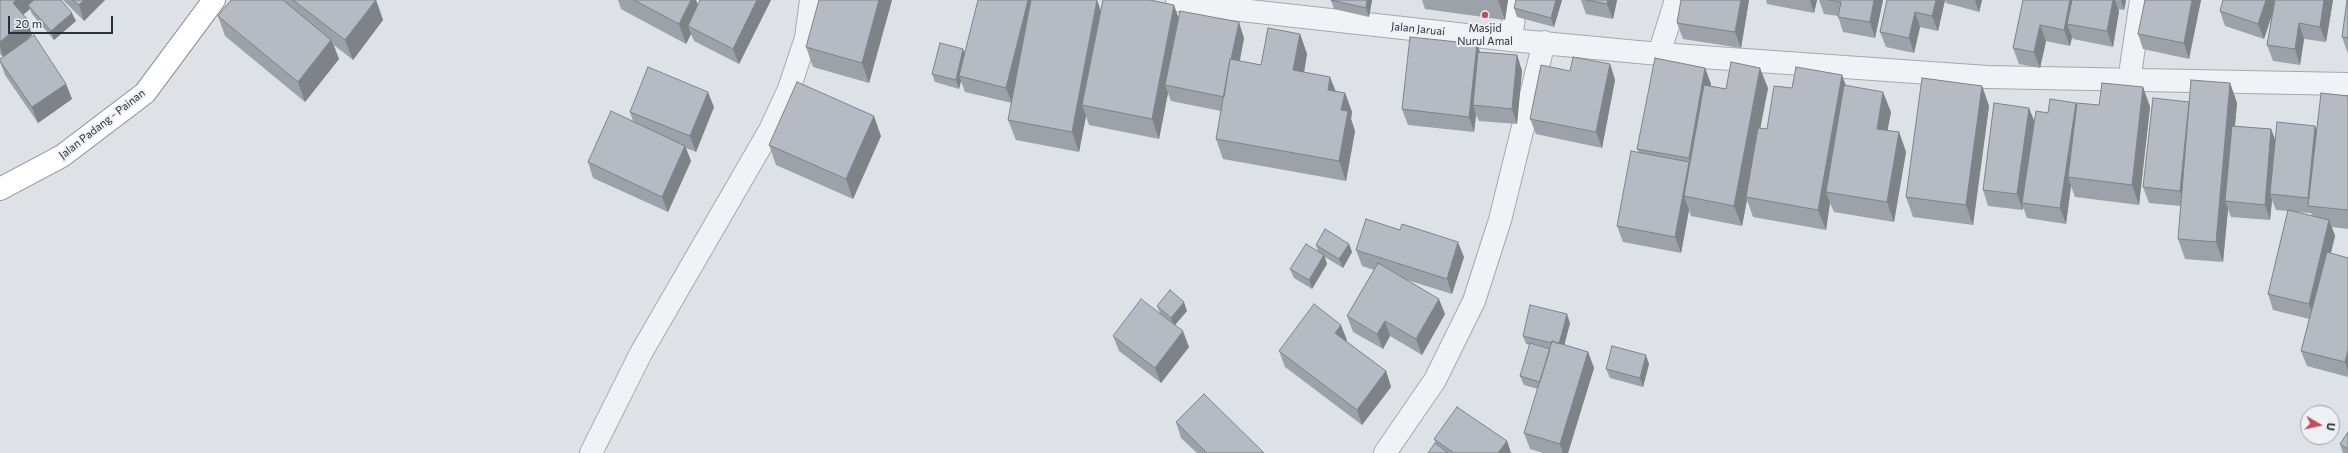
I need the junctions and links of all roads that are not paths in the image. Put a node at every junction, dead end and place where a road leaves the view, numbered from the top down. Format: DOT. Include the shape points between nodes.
graph roads {
  1 [pos="214,0"];
  2 [pos="811,0"];
  3 [pos="1177,0"];
  4 [pos="1516,0"];
  5 [pos="1676,0"];
  6 [pos="2141,0"];
  7 [pos="1511,40"];
  8 [pos="1544,42"];
  9 [pos="1659,54"];
  10 [pos="2130,81"];
  11 [pos="2348,84"];
  12 [pos="0,189"];
  13 [pos="591,453"];
  14 [pos="1385,453"];
  1 -- 12 [label="highway, Jalan Padang - Painan" via="144,93 62,156"];
  2 -- 13 [label="street" via="806,38 789,89 770,130 640,353"];
  3 -- 7 [label="street, Jalan Jaruai" via="1205,6"];
  4 -- 7 [label="street"];
  5 -- 9 [label="street"];
  6 -- 10 [label="street"];
  7 -- 8 [label="street, Jalan Jaruai"];
  8 -- 9 [label="street, Jalan Jaruai"];
  8 -- 14 [label="street" via="1500,220 1474,301 1435,380"];
  9 -- 10 [label="street, Jalan Jaruai" via="1988,77"];
  10 -- 11 [label="street, Jalan Jaruai"];
}
